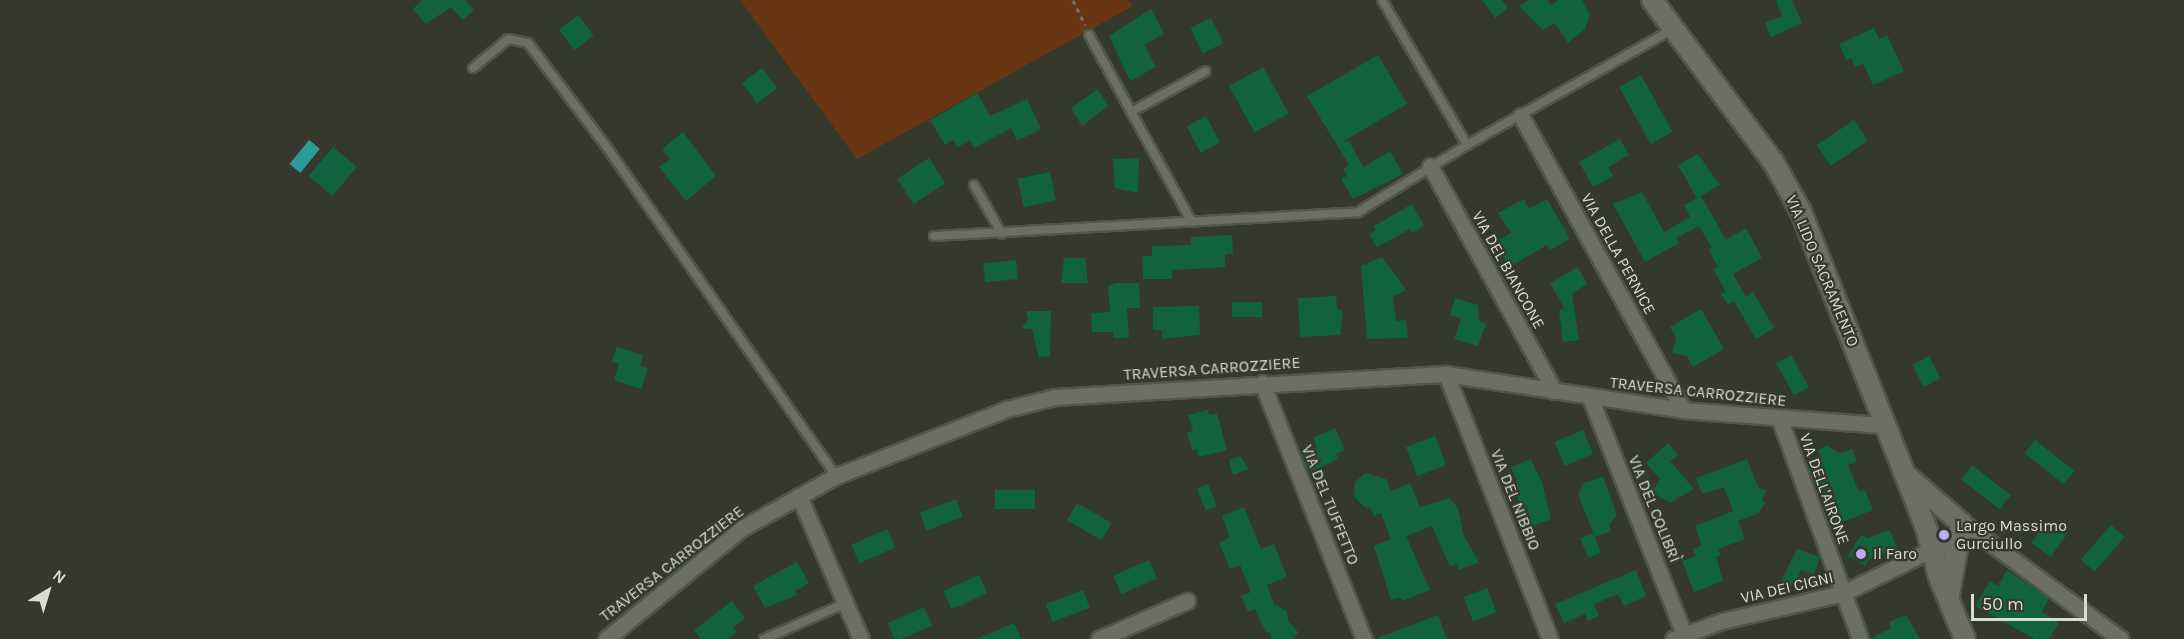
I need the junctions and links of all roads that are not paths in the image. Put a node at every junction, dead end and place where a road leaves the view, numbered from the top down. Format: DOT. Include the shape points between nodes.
graph roads {
  1 [pos="1382,0"];
  2 [pos="1652,0"];
  3 [pos="1674,28"];
  4 [pos="1089,35"];
  5 [pos="473,68"];
  6 [pos="1206,71"];
  7 [pos="1131,112"];
  8 [pos="1521,116"];
  9 [pos="1467,145"];
  10 [pos="1430,166"];
  11 [pos="974,184"];
  12 [pos="1192,222"];
  13 [pos="1002,234"];
  14 [pos="934,236"];
  15 [pos="1446,375"];
  16 [pos="1262,383"];
  17 [pos="1554,391"];
  18 [pos="1590,397"];
  19 [pos="1683,410"];
  20 [pos="1780,420"];
  21 [pos="1884,426"];
  22 [pos="1902,469"];
  23 [pos="836,476"];
  24 [pos="799,496"];
  25 [pos="1956,517"];
  26 [pos="1959,541"];
  27 [pos="1931,542"];
  28 [pos="2002,550"];
  29 [pos="1843,593"];
  30 [pos="1949,596"];
  31 [pos="1187,601"];
  32 [pos="846,603"];
  33 [pos="1678,637"];
  34 [pos="606,639"];
  35 [pos="764,639"];
  36 [pos="861,639"];
  37 [pos="1100,639"];
  38 [pos="1364,639"];
  39 [pos="1550,639"];
  40 [pos="1860,639"];
  41 [pos="1965,639"];
  42 [pos="2121,639"];
  1 -- 9 [label="lane"];
  2 -- 3 [label="street, VIA LIDO SACRAMENTO"];
  3 -- 8 [label="lane"];
  3 -- 21 [label="street, VIA LIDO SACRAMENTO" via="1774,163 1801,212"];
  4 -- 7 [label="lane"];
  5 -- 23 [label="lane" via="508,39 528,43 606,146"];
  6 -- 7 [label="lane"];
  7 -- 12 [label="lane"];
  8 -- 9 [label="lane"];
  8 -- 19 [label="street, VIA DELLA PERNICE"];
  9 -- 10 [label="lane"];
  10 -- 12 [label="lane" via="1358,212"];
  10 -- 17 [label="street, VIA DEL BIANCONE"];
  11 -- 13 [label="lane"];
  12 -- 13 [label="lane"];
  13 -- 14 [label="lane"];
  15 -- 16 [label="street, TRAVERSA CARROZZIERE"];
  15 -- 17 [label="street, TRAVERSA CARROZZIERE"];
  15 -- 39 [label="street, VIA DEL NIBBIO"];
  16 -- 23 [label="street, TRAVERSA CARROZZIERE" via="1055,397 997,412"];
  16 -- 38 [label="street, VIA DEL TUFFETTO"];
  17 -- 18 [label="street, TRAVERSA CARROZZIERE"];
  18 -- 19 [label="street, TRAVERSA CARROZZIERE"];
  18 -- 33 [label="street, VIA DEL COLIBRÌ"];
  19 -- 20 [label="street, TRAVERSA CARROZZIERE"];
  20 -- 21 [label="street, TRAVERSA CARROZZIERE"];
  20 -- 29 [label="street, VIA DELL'AIRONE"];
  21 -- 22 [label="street, VIA LIDO SACRAMENTO"];
  22 -- 25 [label="street" via="1920,490"];
  22 -- 27 [label="street, VIA LIDO SACRAMENTO"];
  23 -- 24 [label="street, TRAVERSA CARROZZIERE"];
  24 -- 32 [label="street"];
  24 -- 34 [label="street, TRAVERSA CARROZZIERE" via="742,528"];
  25 -- 26 [label="street" via="1962,528"];
  25 -- 27 [label="street" via="1936,515"];
  25 -- 28 [label="street"];
  26 -- 27 [label="street" via="1951,548"];
  26 -- 28 [label="street"];
  26 -- 30 [label="street"];
  27 -- 29 [label="street, VIA DEI CIGNI"];
  27 -- 30 [label="street, VIA LIDO SACRAMENTO"];
  28 -- 42 [label="street"];
  29 -- 33 [label="street, VIA DEI CIGNI" via="1722,621"];
  29 -- 40 [label="street, VIA DELL'AIRONE"];
  30 -- 41 [label="street"];
  31 -- 37 [label="street"];
  32 -- 35 [label="lane"];
  32 -- 36 [label="street"];
}
